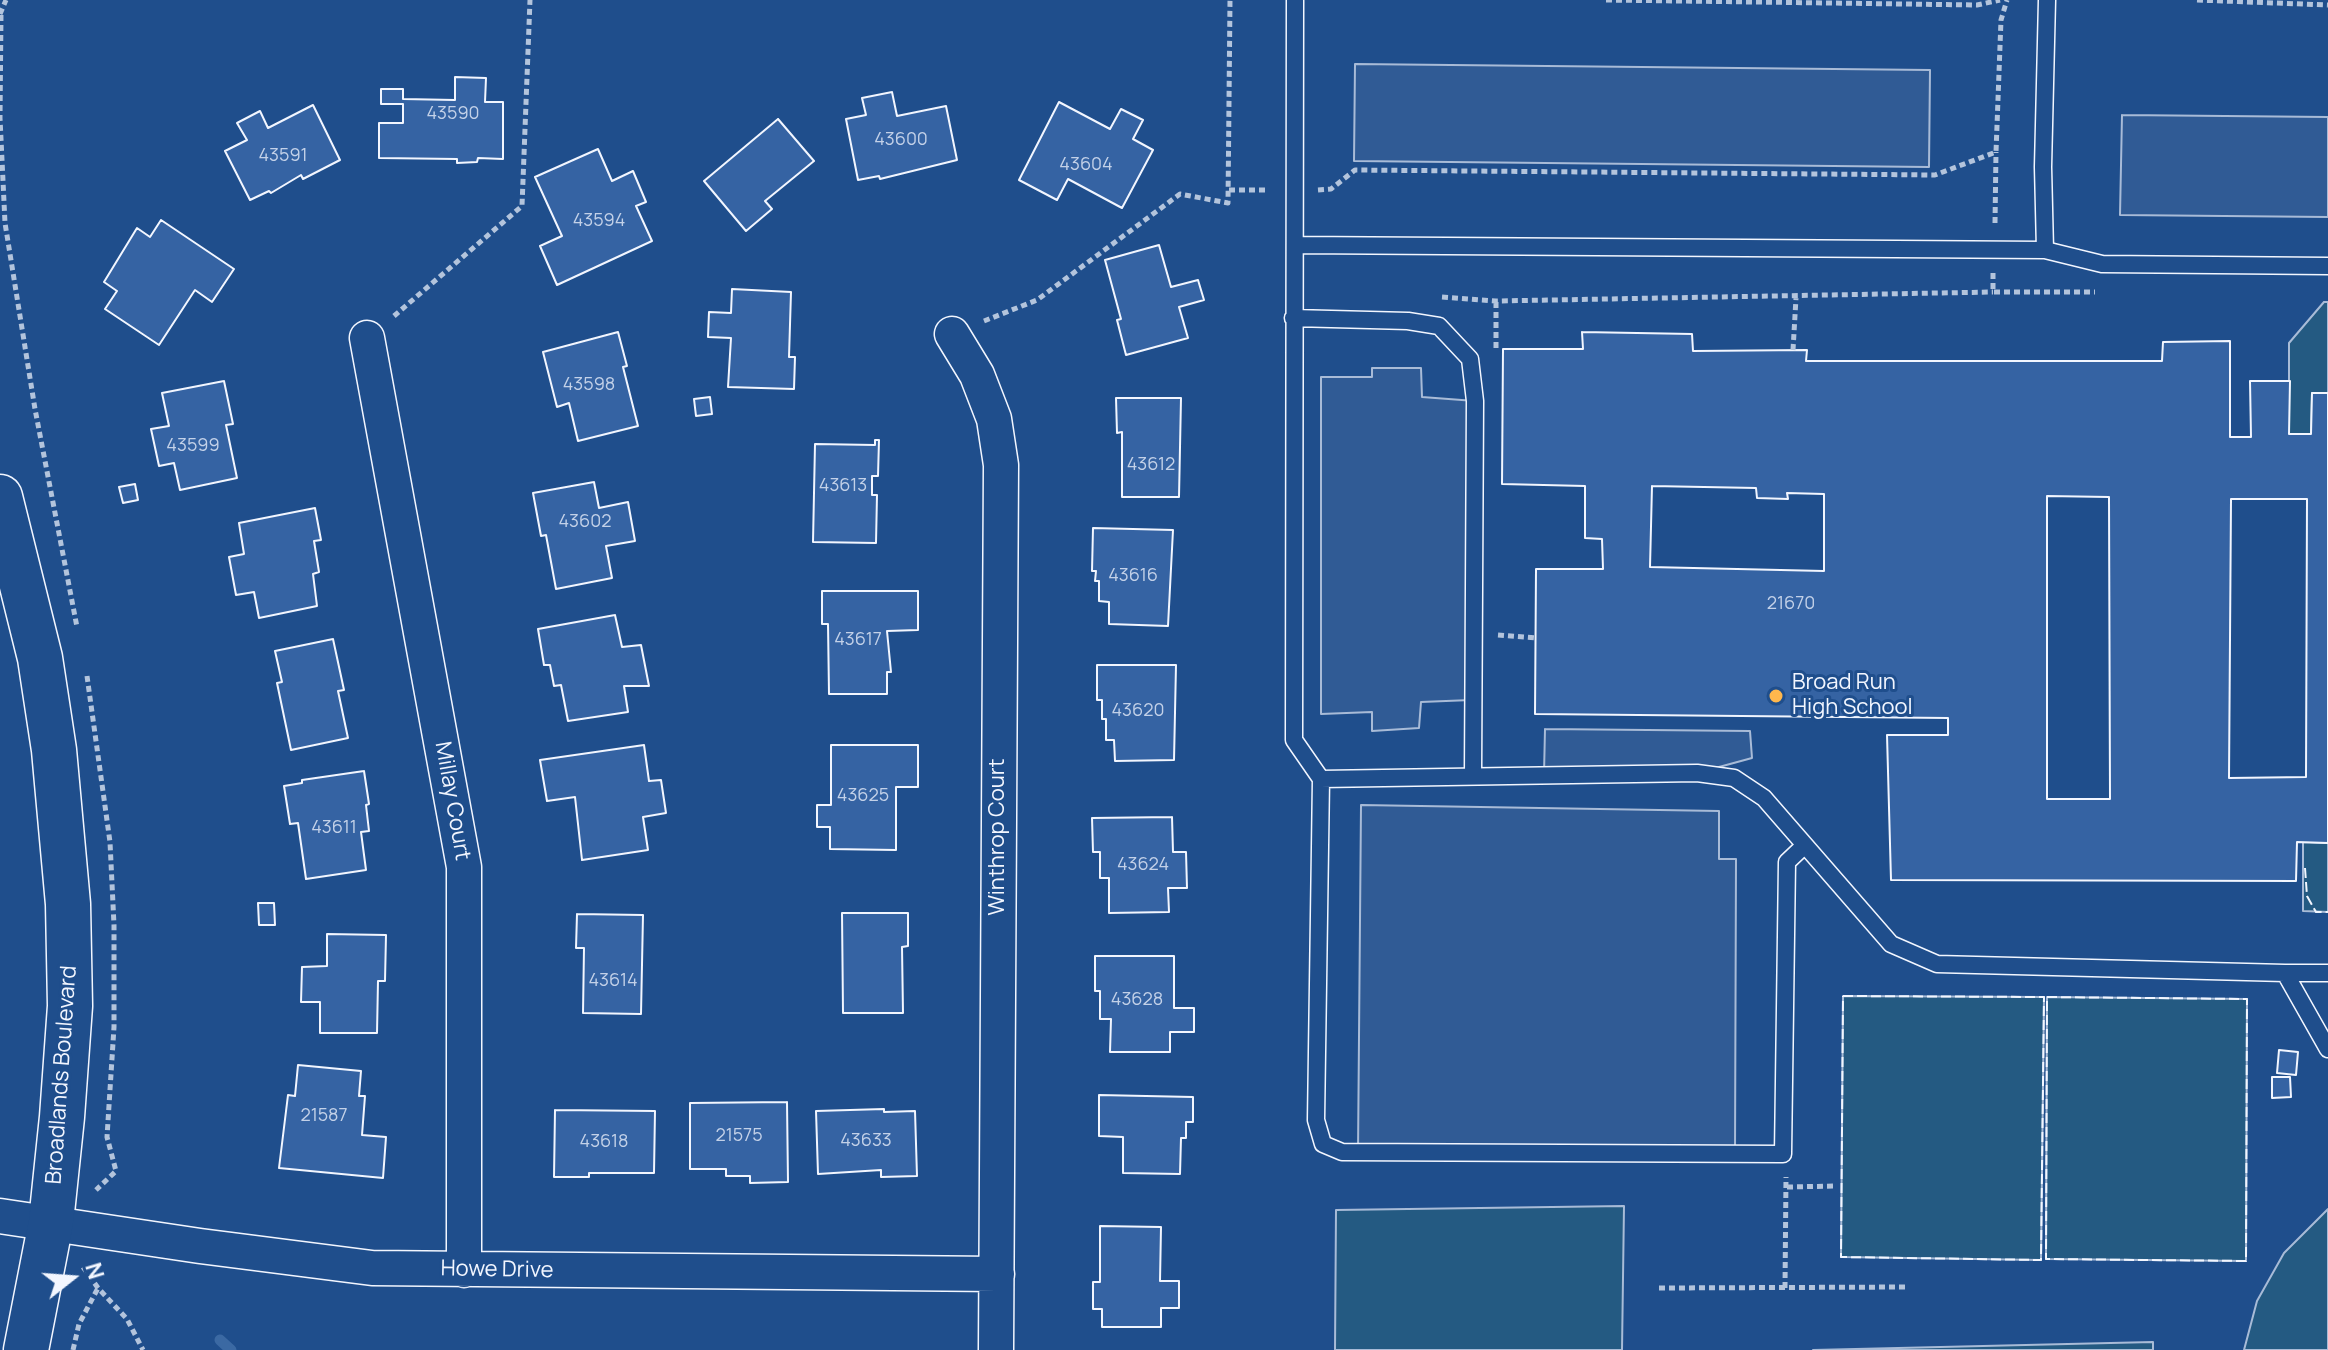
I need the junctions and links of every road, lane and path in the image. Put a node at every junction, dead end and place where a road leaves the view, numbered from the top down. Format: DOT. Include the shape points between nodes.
graph roads {
  1 [pos="6,0"];
  2 [pos="530,0"];
  3 [pos="1230,0"];
  4 [pos="1295,0"];
  5 [pos="1606,0"];
  6 [pos="2000,0"];
  7 [pos="2007,0"];
  8 [pos="2047,0"];
  9 [pos="2197,0"];
  10 [pos="2328,5"];
  11 [pos="0,14"];
  12 [pos="1229,190"];
  13 [pos="1295,190"];
  14 [pos="1296,245"];
  15 [pos="2045,250"];
  16 [pos="2328,266"];
  17 [pos="1993,292"];
  18 [pos="1435,297"];
  19 [pos="1796,298"];
  20 [pos="1293,318"];
  21 [pos="952,334"];
  22 [pos="367,338"];
  23 [pos="1793,350"];
  24 [pos="0,497"];
  25 [pos="1493,635"];
  26 [pos="1536,638"];
  27 [pos="1473,775"];
  28 [pos="1321,779"];
  29 [pos="1805,845"];
  30 [pos="2285,973"];
  31 [pos="2328,973"];
  32 [pos="2328,1049"];
  33 [pos="1783,1154"];
  34 [pos="1837,1186"];
  35 [pos="1787,1187"];
  36 [pos="0,1216"];
  37 [pos="51,1222"];
  38 [pos="83,1266"];
  39 [pos="464,1270"];
  40 [pos="997,1274"];
  41 [pos="1909,1287"];
  42 [pos="98,1288"];
  43 [pos="1659,1288"];
  44 [pos="1785,1288"];
  45 [pos="26,1350"];
  46 [pos="73,1350"];
  47 [pos="143,1350"];
  48 [pos="996,1350"];
  1 -- 11 [label="path"];
  2 -- 22 [label="path" via="522,206"];
  3 -- 12 [label="path"];
  4 -- 13 [label="lane"];
  5 -- 6 [label="path" via="1977,5"];
  7 -- 13 [label="path" via="2001,20 1996,152 1935,175 1355,170 1331,189"];
  8 -- 15 [label="lane"];
  9 -- 10 [label="path"];
  12 -- 13 [label="path"];
  12 -- 21 [label="path" via="1228,203 1180,194 1037,300"];
  13 -- 14 [label="lane"];
  14 -- 15 [label="lane"];
  14 -- 20 [label="lane"];
  15 -- 16 [label="lane" via="2102,264"];
  17 -- 19 [label="path"];
  18 -- 19 [label="path"];
  19 -- 23 [label="path"];
  20 -- 27 [label="lane" via="1439,326 1470,359 1475,401"];
  20 -- 28 [label="lane" via="1294,740"];
  21 -- 40 [label="street, Winthrop Court" via="977,375 994,419 1001,465"];
  22 -- 39 [label="street, Millay Court" via="464,867"];
  24 -- 37 [label="main road, Broadlands Boulevard" via="40,658 68,904 70,1006"];
  25 -- 26 [label="path"];
  27 -- 28 [label="lane"];
  27 -- 29 [label="lane" via="1697,773 1734,778 1764,798"];
  28 -- 33 [label="lane" via="1316,1120 1323,1144 1342,1152"];
  29 -- 30 [label="lane" via="1891,944 1937,964"];
  29 -- 33 [label="lane" via="1787,862"];
  30 -- 31 [label="lane"];
  30 -- 32 [label="lane"];
  33 -- 35 [label="path"];
  34 -- 35 [label="path"];
  35 -- 44 [label="path"];
  36 -- 37 [label="street, Howe Drive"];
  37 -- 39 [label="street, Howe Drive" via="372,1268"];
  37 -- 45 [label="main road, Broadlands Boulevard"];
  38 -- 42 [label="path"];
  39 -- 40 [label="street, Howe Drive"];
  40 -- 48 [label="street, Winthrop Court"];
  41 -- 44 [label="path"];
  42 -- 46 [label="path" via="79,1324"];
  42 -- 47 [label="path" via="127,1319"];
  43 -- 44 [label="path"];
}
